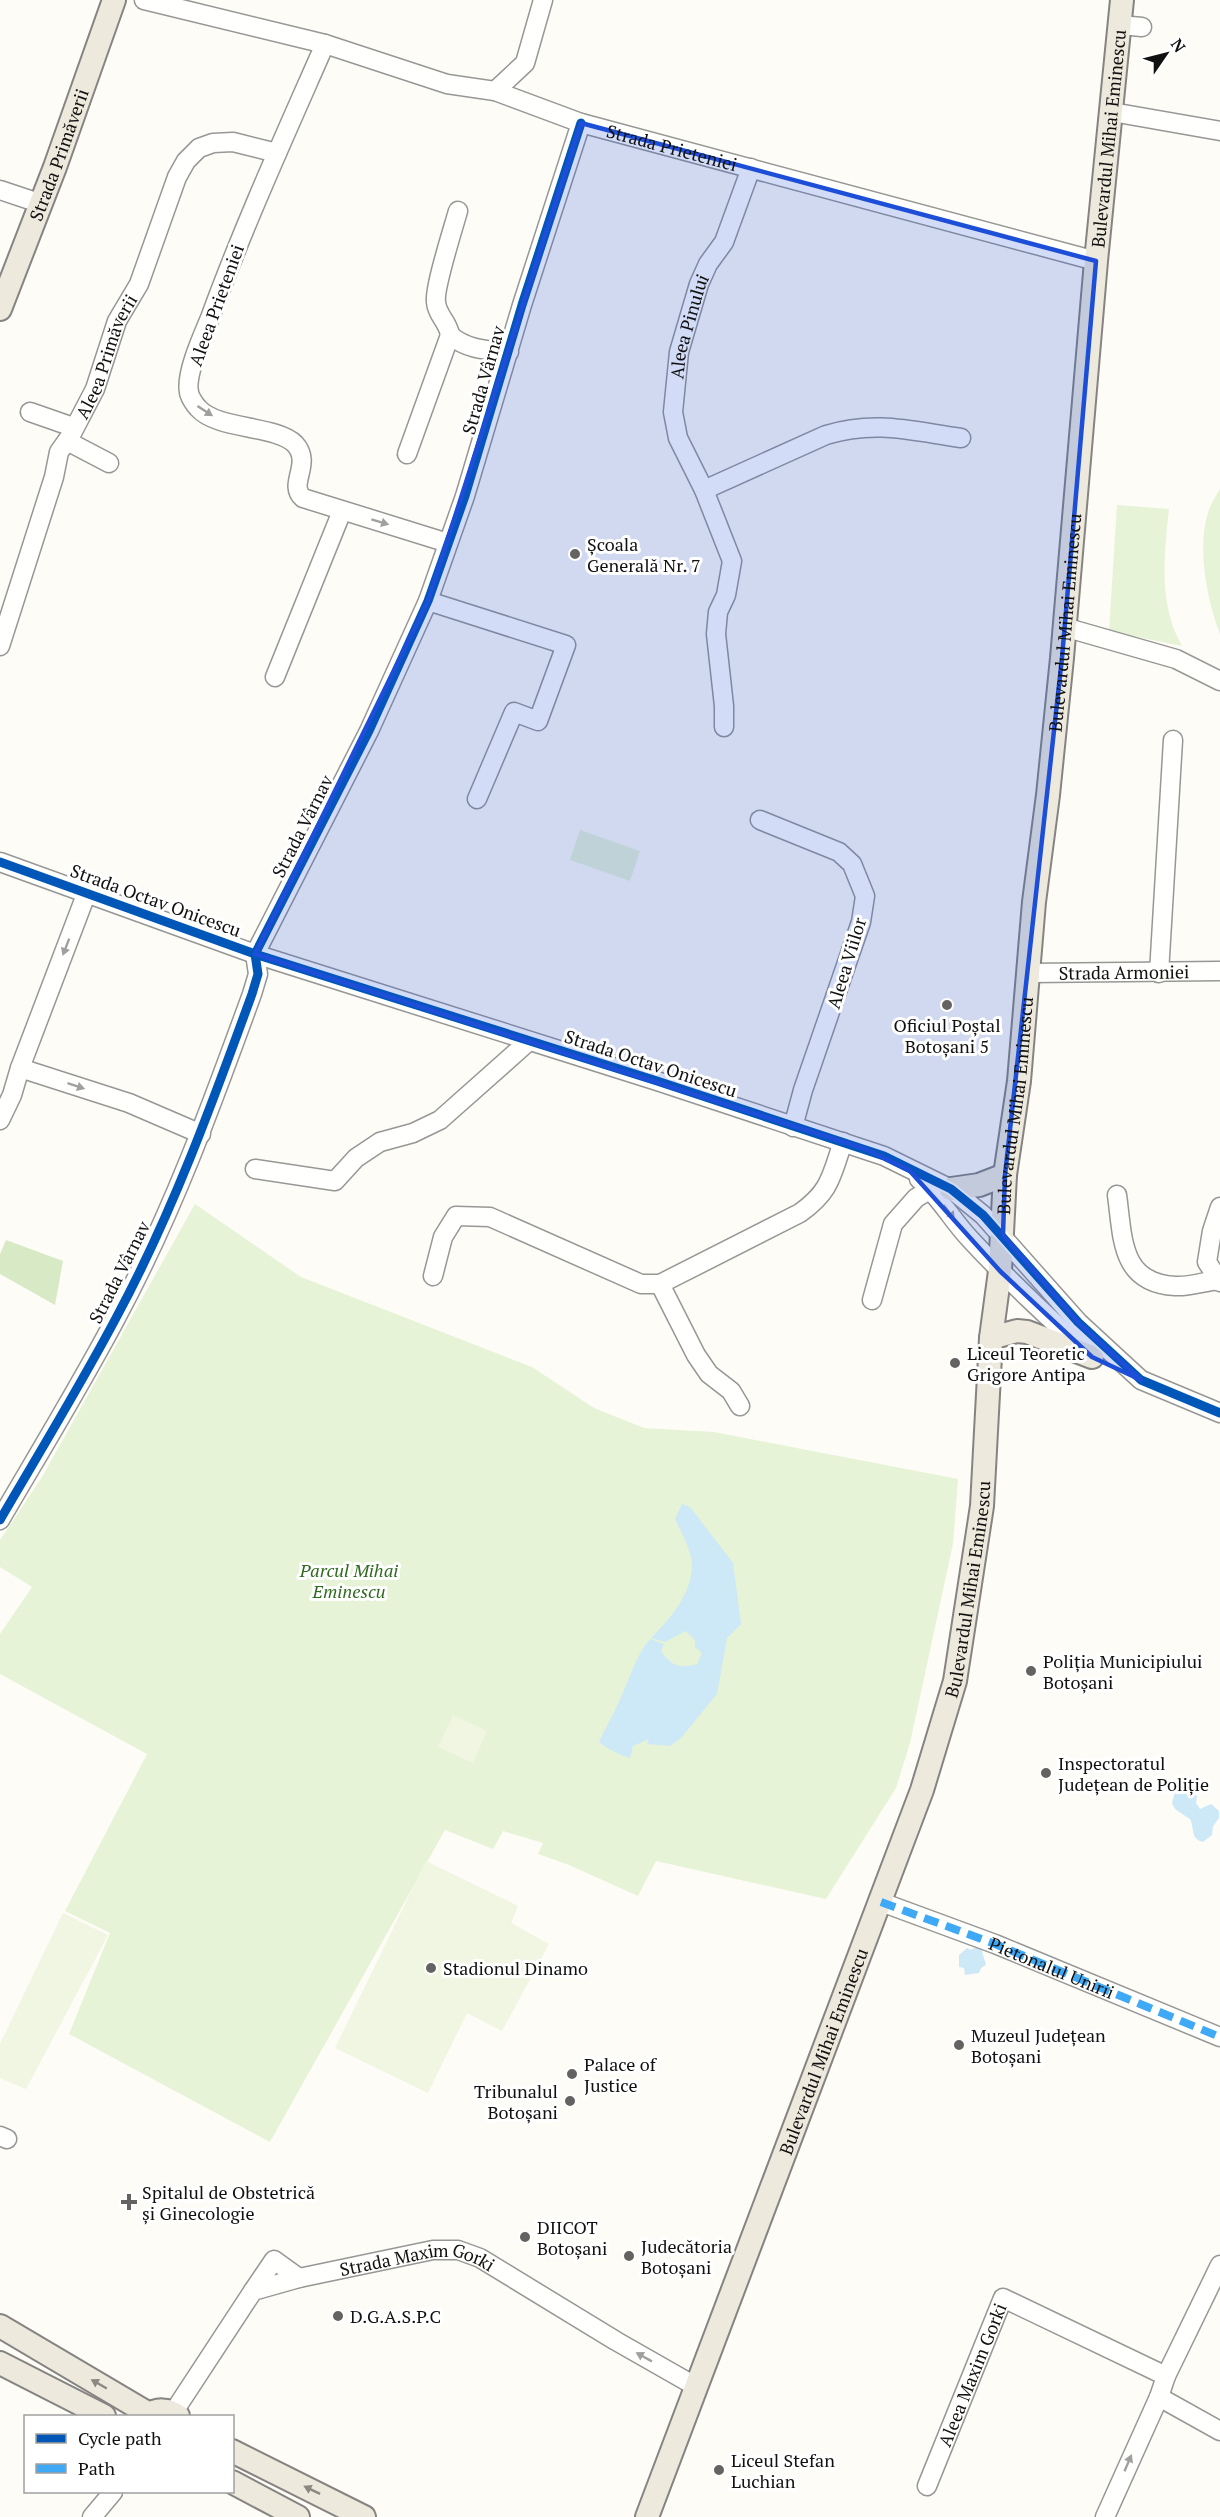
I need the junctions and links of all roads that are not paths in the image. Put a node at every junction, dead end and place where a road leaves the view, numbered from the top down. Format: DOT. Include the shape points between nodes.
graph roads {
  1 [pos="114,0"];
  2 [pos="144,0"];
  3 [pos="543,0"];
  4 [pos="1122,0"];
  5 [pos="1120,25"];
  6 [pos="1142,27"];
  7 [pos="325,45"];
  8 [pos="495,92"];
  9 [pos="1112,112"];
  10 [pos="581,123"];
  11 [pos="1220,131"];
  12 [pos="277,153"];
  13 [pos="750,168"];
  14 [pos="0,190"];
  15 [pos="39,203"];
  16 [pos="458,211"];
  17 [pos="1096,261"];
  18 [pos="0,309"];
  19 [pos="450,335"];
  20 [pos="509,352"];
  21 [pos="30,412"];
  22 [pos="70,434"];
  23 [pos="961,438"];
  24 [pos="407,454"];
  25 [pos="109,463"];
  26 [pos="704,490"];
  27 [pos="342,511"];
  28 [pos="448,543"];
  29 [pos="428,602"];
  30 [pos="1064,627"];
  31 [pos="0,646"];
  32 [pos="275,676"];
  33 [pos="1220,681"];
  34 [pos="724,728"];
  35 [pos="1173,740"];
  36 [pos="477,799"];
  37 [pos="760,820"];
  38 [pos="0,862"];
  39 [pos="87,892"];
  40 [pos="255,954"];
  41 [pos="1220,971"];
  42 [pos="1030,973"];
  43 [pos="1159,973"];
  44 [pos="529,1041"];
  45 [pos="20,1068"];
  46 [pos="0,1120"];
  47 [pos="793,1126"];
  48 [pos="201,1134"];
  49 [pos="843,1142"];
  50 [pos="255,1169"];
  51 [pos="1005,1174"];
  52 [pos="941,1189"];
  53 [pos="1117,1196"];
  54 [pos="1220,1207"];
  55 [pos="1003,1235"];
  56 [pos="1000,1271"];
  57 [pos="432,1276"];
  58 [pos="1218,1281"];
  59 [pos="660,1284"];
  60 [pos="872,1300"];
  61 [pos="991,1338"];
  62 [pos="1092,1357"];
  63 [pos="1141,1380"];
  64 [pos="740,1406"];
  65 [pos="1220,1413"];
  66 [pos="1,1514"];
  67 [pos="881,1902"];
  68 [pos="1220,2037"];
  69 [pos="1220,2265"];
  70 [pos="0,2326"];
  71 [pos="0,2363"];
  72 [pos="1166,2376"];
  73 [pos="695,2386"];
  74 [pos="1159,2397"];
  75 [pos="102,2415"];
  76 [pos="148,2415"];
  77 [pos="175,2415"];
  78 [pos="1220,2432"];
  79 [pos="234,2452"];
  80 [pos="234,2483"];
  81 [pos="927,2486"];
  82 [pos="112,2493"];
  83 [pos="92,2517"];
  84 [pos="298,2517"];
  85 [pos="364,2517"];
  86 [pos="647,2517"];
  87 [pos="1105,2517"];
  1 -- 15 [label="main road, Strada Primăverii"];
  2 -- 7 [label="street, Strada Prieteniei"];
  3 -- 8 [label="street" via="525,63"];
  4 -- 5 [label="main road, Bulevardul Mihai Eminescu"];
  5 -- 6 [label="street"];
  5 -- 9 [label="main road, Bulevardul Mihai Eminescu"];
  7 -- 8 [label="street, Strada Prieteniei" via="447,84"];
  7 -- 12 [label="street, Aleea Prieteniei"];
  8 -- 10 [label="street, Strada Prieteniei"];
  9 -- 11 [label="street"];
  9 -- 17 [label="main road, Bulevardul Mihai Eminescu"];
  10 -- 13 [label="street, Strada Prieteniei"];
  10 -- 20 [label="street, Strada Vârnav"];
  12 -- 22 [label="street, Aleea Primăverii" via="233,142 213,143 200,148 186,161 139,284 117,321 95,388"];
  12 -- 27 [label="street, Aleea Prieteniei, one-way" via="192,364 189,392 198,409 220,420 288,439 301,454 298,494 310,502"];
  13 -- 17 [label="street, Strada Prieteniei"];
  13 -- 26 [label="street, Aleea Pinului" via="724,242 699,284 679,352 673,412 678,438"];
  14 -- 15 [label="street"];
  15 -- 18 [label="main road, Strada Primăverii"];
  16 -- 19 [label="street" via="435,300"];
  17 -- 30 [label="main road, Bulevardul Mihai Eminescu"];
  19 -- 20 [label="street" via="472,348"];
  19 -- 24 [label="street"];
  20 -- 28 [label="street, Strada Vârnav"];
  21 -- 22 [label="street"];
  22 -- 25 [label="street"];
  22 -- 31 [label="street, Aleea Primăverii" via="59,452"];
  23 -- 26 [label="street" via="873,426 844,430"];
  26 -- 34 [label="street, Aleea Pinului" via="732,561 716,634"];
  27 -- 28 [label="street, Aleea Prieteniei, one-way"];
  27 -- 32 [label="street"];
  28 -- 29 [label="street, Strada Vârnav"];
  29 -- 36 [label="street" via="566,645 538,721 514,712"];
  29 -- 40 [label="street, Strada Vârnav" via="369,731"];
  30 -- 33 [label="street" via="1176,659"];
  30 -- 42 [label="main road, Bulevardul Mihai Eminescu"];
  35 -- 43 [label="street"];
  37 -- 47 [label="street, Aleea Viilor" via="839,852 852,864 865,896 861,922"];
  38 -- 39 [label="street, Strada Octav Onicescu"];
  39 -- 40 [label="street, Strada Octav Onicescu"];
  39 -- 45 [label="street, one-way"];
  40 -- 44 [label="street, Strada Octav Onicescu"];
  40 -- 48 [label="street, Strada Vârnav" via="258,974"];
  41 -- 43 [label="street, Strada Armoniei"];
  42 -- 43 [label="street, Strada Armoniei"];
  42 -- 51 [label="main road, Bulevardul Mihai Eminescu"];
  44 -- 47 [label="street, Strada Octav Onicescu"];
  44 -- 50 [label="street" via="440,1120 380,1142 356,1158 334,1181"];
  45 -- 46 [label="street"];
  45 -- 48 [label="street, one-way" via="129,1103"];
  47 -- 49 [label="street, Strada Octav Onicescu"];
  48 -- 66 [label="street, Strada Vârnav" via="116,1319"];
  49 -- 52 [label="street, Strada Octav Onicescu" via="884,1156"];
  49 -- 59 [label="street" via="823,1194 814,1203"];
  51 -- 52 [label="main road" via="979,1185"];
  51 -- 55 [label="main road, Bulevardul Mihai Eminescu"];
  52 -- 55 [label="street, Strada Octav Onicescu" via="983,1215"];
  52 -- 56 [label="street, one-way" via="964,1232"];
  52 -- 60 [label="street" via="916,1198 893,1224"];
  53 -- 58 [label="street" via="1126,1254 1139,1275 1176,1286"];
  54 -- 58 [label="street" via="1207,1262"];
  55 -- 56 [label="main road, Bulevardul Mihai Eminescu"];
  55 -- 63 [label="street, Strada Octav Onicescu" via="1078,1322"];
  56 -- 61 [label="main road, Bulevardul Mihai Eminescu"];
  56 -- 62 [label="street"];
  57 -- 59 [label="street" via="443,1237 456,1216 490,1217 641,1284"];
  59 -- 64 [label="street" via="696,1355"];
  61 -- 62 [label="main road" via="1028,1332"];
  61 -- 67 [label="main road, Bulevardul Mihai Eminescu" via="982,1506 955,1682 922,1790"];
  62 -- 63 [label="street"];
  63 -- 65 [label="street, Strada Octav Onicescu"];
  67 -- 68 [label="street, Pietonalul Unirii" via="995,1944"];
  67 -- 73 [label="main road, Bulevardul Mihai Eminescu"];
  69 -- 72 [label="street"];
  76 -- 70 [label="main road, one-way"];
  71 -- 75 [label="main road"];
  72 -- 74 [label="street"];
  72 -- 81 [label="street, Aleea Maxim Gorki" via="1003,2298"];
  73 -- 77 [label="street, Strada Maxim Gorki, one-way" via="480,2258 459,2250 433,2250 253,2291"];
  73 -- 86 [label="main road, Bulevardul Mihai Eminescu"];
  74 -- 78 [label="street"];
  87 -- 74 [label="street, one-way"];
  76 -- 77 [label="main road" via="161,2410"];
  85 -- 79 [label="main road, one-way"];
  80 -- 84 [label="main road"];
  82 -- 83 [label="street"];
}
